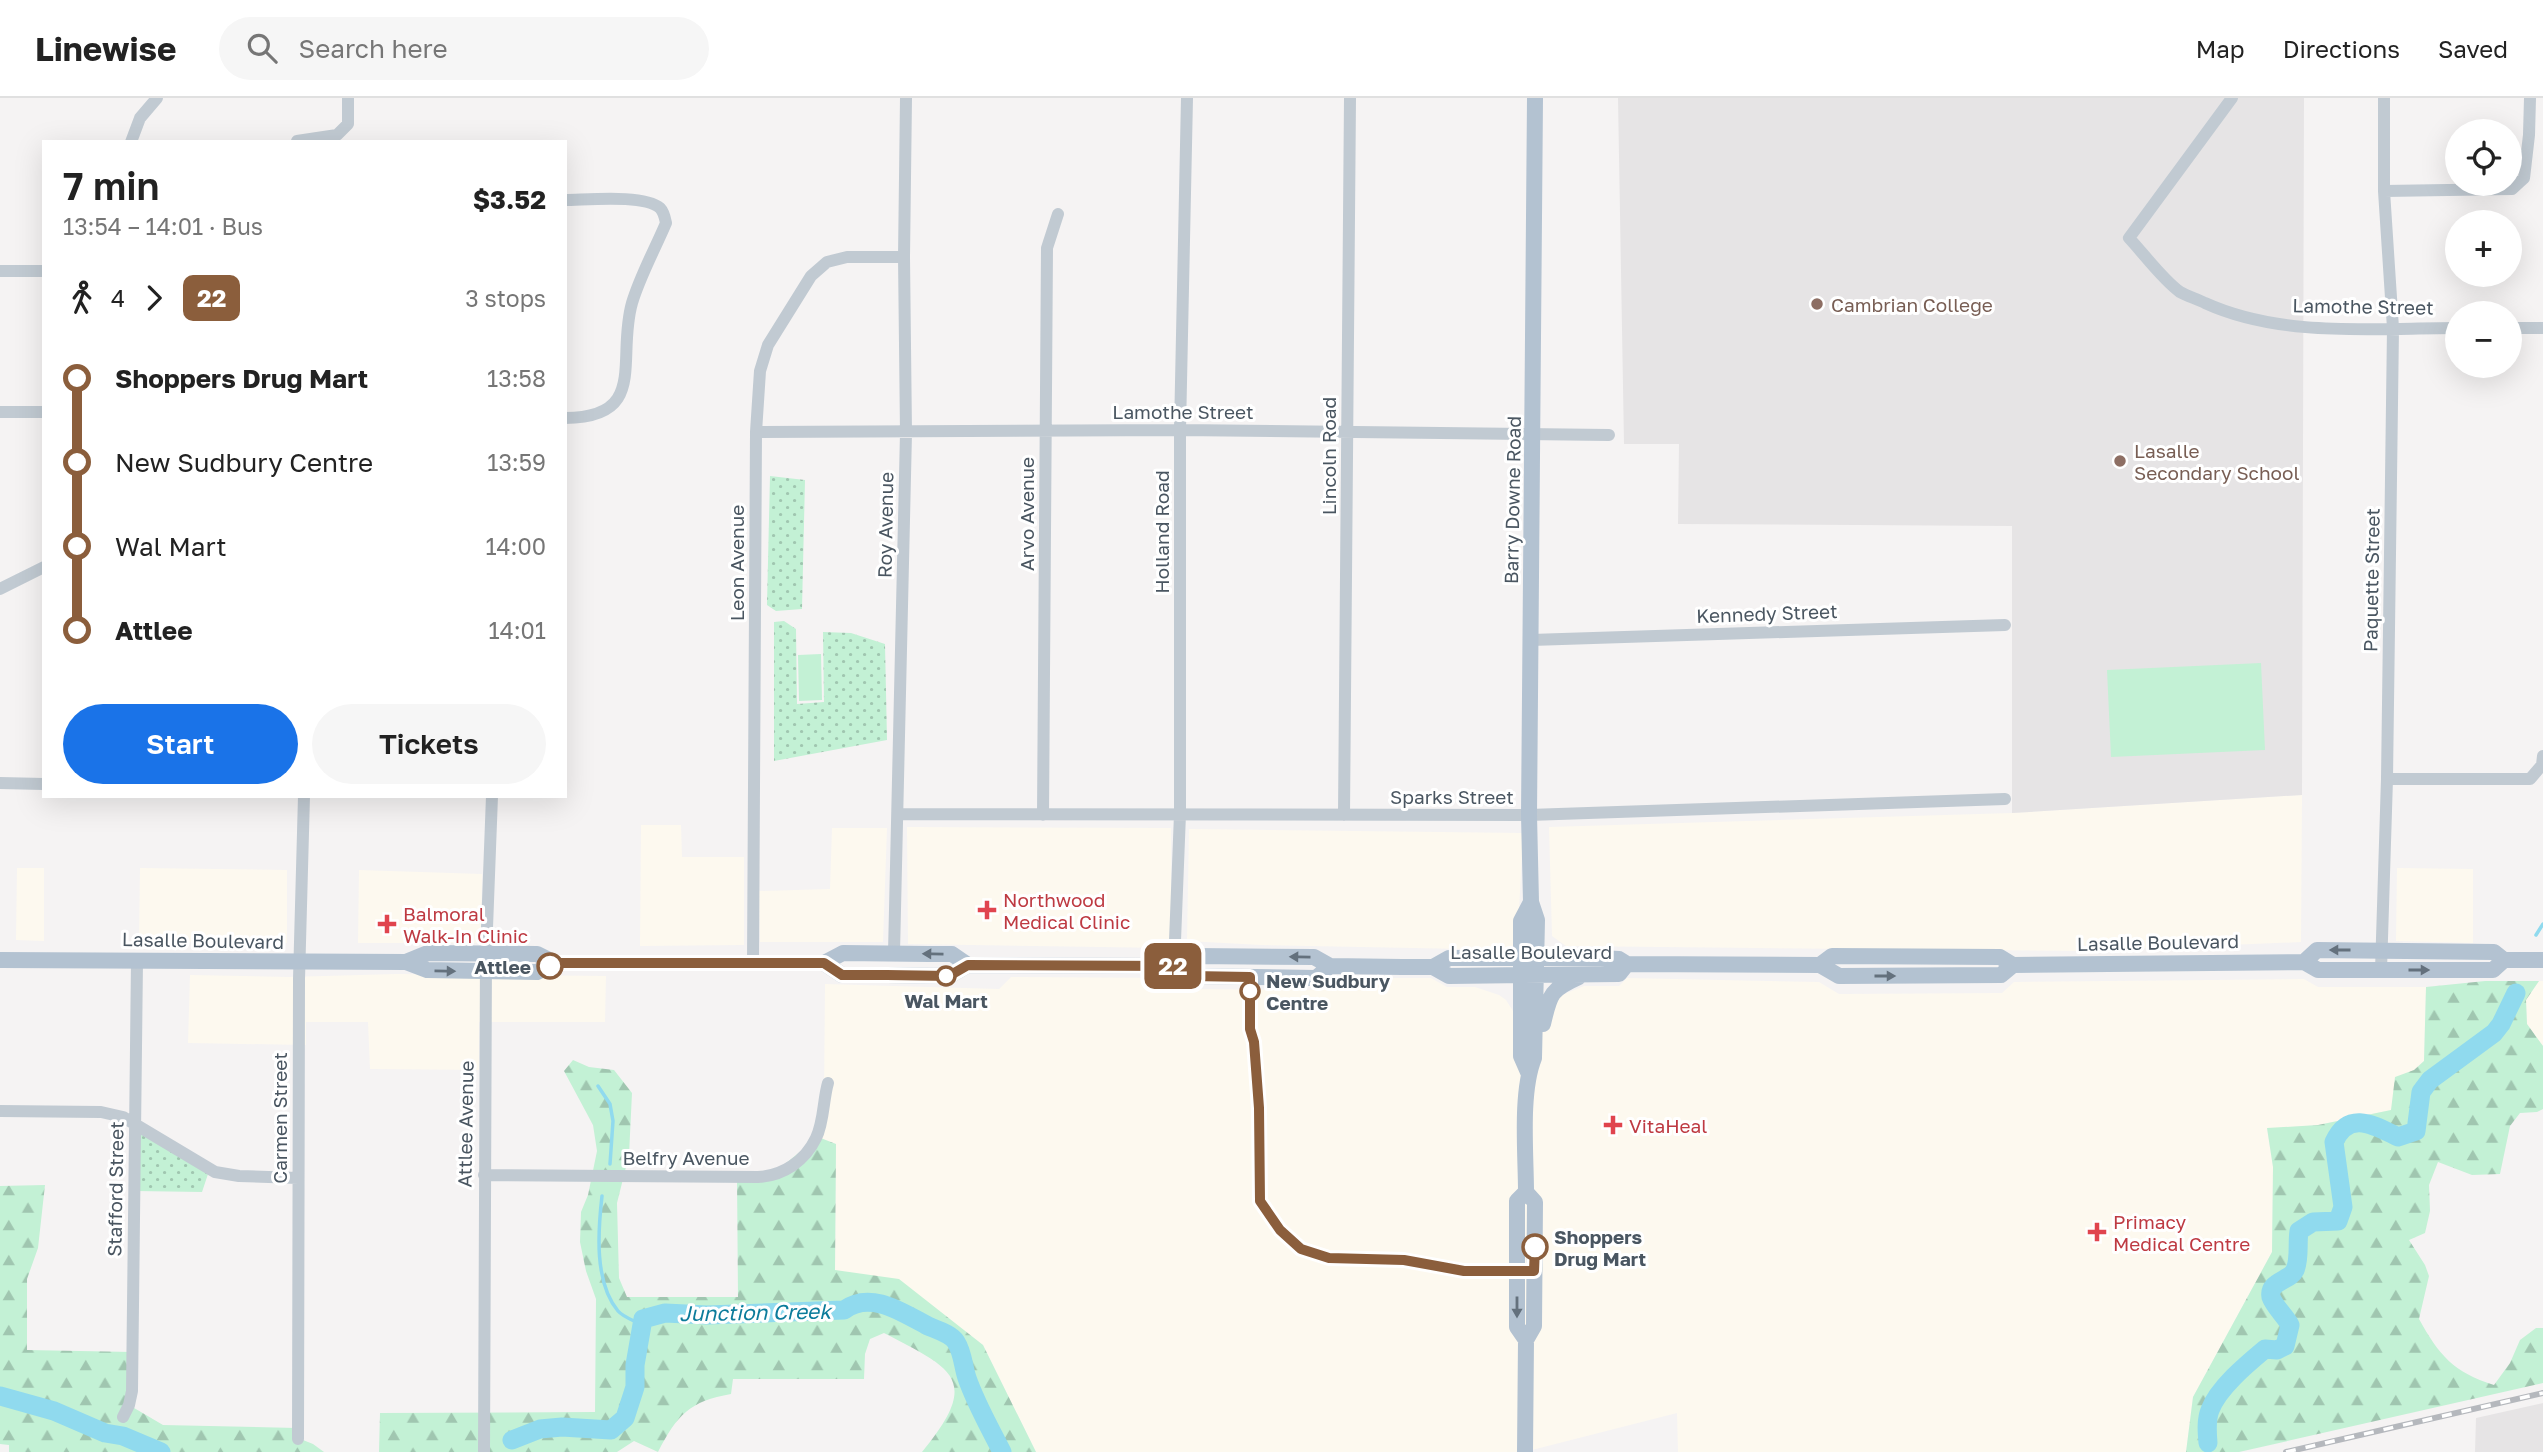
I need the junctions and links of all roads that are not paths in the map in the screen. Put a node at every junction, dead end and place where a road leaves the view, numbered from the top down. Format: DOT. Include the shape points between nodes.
graph roads {
  1 [pos="157,98"];
  2 [pos="348,98"];
  3 [pos="906,98"];
  4 [pos="1187,98"];
  5 [pos="1350,98"];
  6 [pos="1535,98"];
  7 [pos="2232,98"];
  8 [pos="2384,98"];
  9 [pos="2530,98"];
  10 [pos="132,140"];
  11 [pos="304,140"];
  12 [pos="2384,191"];
  13 [pos="567,200"];
  14 [pos="1058,214"];
  15 [pos="904,257"];
  16 [pos="0,271"];
  17 [pos="42,271"];
  18 [pos="2393,328"];
  19 [pos="2445,328"];
  20 [pos="2522,328"];
  21 [pos="2543,328"];
  22 [pos="0,412"];
  23 [pos="42,412"];
  24 [pos="567,418"];
  25 [pos="1180,430"];
  26 [pos="1045,431"];
  27 [pos="756,432"];
  28 [pos="1347,432"];
  29 [pos="906,433"];
  30 [pos="1534,435"];
  31 [pos="1609,435"];
  32 [pos="42,568"];
  33 [pos="0,589"];
  34 [pos="2005,625"];
  35 [pos="1531,640"];
  36 [pos="2543,756"];
  37 [pos="2387,779"];
  38 [pos="0,783"];
  39 [pos="42,784"];
  40 [pos="304,798"];
  41 [pos="492,798"];
  42 [pos="2005,799"];
  43 [pos="899,814"];
  44 [pos="1180,814"];
  45 [pos="1043,815"];
  46 [pos="1344,815"];
  47 [pos="1529,815"];
  48 [pos="2381,950"];
  49 [pos="894,953"];
  50 [pos="486,954"];
  51 [pos="1529,958"];
  52 [pos="0,960"];
  53 [pos="2504,960"];
  54 [pos="2543,960"];
  55 [pos="137,961"];
  56 [pos="299,962"];
  57 [pos="405,962"];
  58 [pos="2304,962"];
  59 [pos="555,963"];
  60 [pos="753,963"];
  61 [pos="824,963"];
  62 [pos="1627,964"];
  63 [pos="968,965"];
  64 [pos="1174,966"];
  65 [pos="1433,967"];
  66 [pos="2381,970"];
  67 [pos="486,972"];
  68 [pos="1585,974"];
  69 [pos="1477,975"];
  70 [pos="1528,975"];
  71 [pos="1520,1005"];
  72 [pos="1534,1049"];
  73 [pos="1528,1072"];
  74 [pos="828,1083"];
  75 [pos="0,1111"];
  76 [pos="135,1124"];
  77 [pos="484,1175"];
  78 [pos="299,1178"];
  79 [pos="122,1417"];
  80 [pos="298,1439"];
  81 [pos="484,1452"];
  82 [pos="1525,1452"];
  1 -- 10 [label="street" via="140,118"];
  2 -- 11 [label="street" via="348,124 337,135"];
  3 -- 15 [label="street, Roy Avenue"];
  4 -- 25 [label="street, Holland Road"];
  5 -- 28 [label="street, Lincoln Road"];
  6 -- 30 [label="main road, Barry Downe Road"];
  7 -- 18 [label="street, Lamothe Street" via="2129,238 2180,292 2229,314 2287,325"];
  8 -- 12 [label="street, Paquette Street"];
  9 -- 12 [label="street" via="2525,178 2512,189"];
  12 -- 18 [label="street, Paquette Street"];
  13 -- 24 [label="street" via="648,203 659,207 666,223 632,302 625,387 620,397 607,411 589,418"];
  14 -- 26 [label="street, Arvo Avenue" via="1047,248"];
  15 -- 27 [label="street, Leon Avenue" via="846,257 827,262 811,276 768,345 760,371"];
  15 -- 29 [label="street, Roy Avenue"];
  16 -- 17 [label="street"];
  18 -- 19 [label="street, Lamothe Street"];
  18 -- 37 [label="street, Paquette Street"];
  20 -- 21 [label="street"];
  22 -- 23 [label="street"];
  25 -- 26 [label="street, Lamothe Street"];
  25 -- 28 [label="street, Lamothe Street"];
  25 -- 44 [label="street, Holland Road"];
  26 -- 29 [label="street, Lamothe Street"];
  26 -- 45 [label="street, Arvo Avenue"];
  27 -- 29 [label="street, Lamothe Street"];
  27 -- 60 [label="street, Leon Avenue"];
  28 -- 30 [label="street, Lamothe Street"];
  28 -- 46 [label="street, Lincoln Road"];
  29 -- 43 [label="street, Roy Avenue"];
  30 -- 31 [label="street, Lamothe Street"];
  30 -- 35 [label="main road, Barry Downe Road"];
  32 -- 33 [label="street"];
  34 -- 35 [label="street, Kennedy Street"];
  35 -- 47 [label="main road, Barry Downe Road"];
  36 -- 37 [label="street" via="2542,765 2530,779"];
  37 -- 48 [label="street, Paquette Street"];
  38 -- 39 [label="street"];
  40 -- 56 [label="street, Carmen Street"];
  41 -- 50 [label="street, Attlee Avenue"];
  42 -- 47 [label="street, Sparks Street"];
  43 -- 45 [label="street, Sparks Street"];
  43 -- 49 [label="street, Roy Avenue"];
  44 -- 45 [label="street, Sparks Street"];
  44 -- 46 [label="street, Sparks Street"];
  44 -- 64 [label="street, Holland Road"];
  46 -- 47 [label="street, Sparks Street"];
  47 -- 51 [label="main road, Barry Downe Road" via="1531,902 1521,921"];
  48 -- 53 [label="main road, Lasalle Boulevard" via="2494,952"];
  48 -- 58 [label="main road, Lasalle Boulevard, one-way" via="2318,950"];
  48 -- 66 [label="street, Paquette Street"];
  49 -- 61 [label="main road, Lasalle Boulevard" via="843,953"];
  63 -- 49 [label="main road, Lasalle Boulevard, one-way" via="952,954"];
  50 -- 57 [label="main road, Lasalle Boulevard" via="428,953"];
  50 -- 59 [label="main road, Lasalle Boulevard" via="537,954"];
  50 -- 67 [label="street, Attlee Avenue"];
  51 -- 62 [label="main road, Lasalle Boulevard" via="1619,958"];
  51 -- 65 [label="main road, Lasalle Boulevard" via="1449,958"];
  51 -- 70 [label="main road, Barry Downe Road"];
  52 -- 55 [label="main road, Lasalle Boulevard"];
  53 -- 54 [label="main road, Lasalle Boulevard"];
  66 -- 53 [label="main road, Lasalle Boulevard, one-way" via="2493,970"];
  55 -- 56 [label="main road, Lasalle Boulevard"];
  55 -- 76 [label="street, Stafford Street"];
  56 -- 57 [label="main road, Lasalle Boulevard"];
  56 -- 78 [label="street, Carmen Street"];
  57 -- 67 [label="main road, Lasalle Boulevard, one-way" via="427,971"];
  58 -- 62 [label="main road, Lasalle Boulevard" via="2013,965 2000,957 1832,956 1819,965"];
  58 -- 66 [label="main road, Lasalle Boulevard" via="2318,970"];
  59 -- 60 [label="main road, Lasalle Boulevard"];
  59 -- 67 [label="main road, Lasalle Boulevard" via="537,972"];
  60 -- 61 [label="main road, Lasalle Boulevard"];
  61 -- 63 [label="main road, Lasalle Boulevard" via="842,975 949,976"];
  62 -- 68 [label="main road, Lasalle Boulevard" via="1619,974"];
  63 -- 64 [label="main road, Lasalle Boulevard"];
  64 -- 65 [label="main road, Lasalle Boulevard" via="1191,976 1316,978 1330,966"];
  65 -- 69 [label="main road, Lasalle Boulevard" via="1449,976"];
  67 -- 77 [label="street, Attlee Avenue"];
  68 -- 70 [label="main road, Lasalle Boulevard"];
  68 -- 72 [label="main road" via="1549,996"];
  69 -- 70 [label="main road, Lasalle Boulevard"];
  69 -- 71 [label="main road" via="1500,983"];
  70 -- 71 [label="main road, Barry Downe Road"];
  70 -- 72 [label="main road, Barry Downe Road"];
  71 -- 73 [label="main road, Barry Downe Road" via="1521,1056"];
  72 -- 73 [label="main road, Barry Downe Road"];
  73 -- 82 [label="main road, Barry Downe Road" via="1526,1192 1517,1201 1517,1326 1525,1340"];
  74 -- 77 [label="street, Belfry Avenue" via="817,1137 801,1158 779,1174"];
  75 -- 76 [label="street" via="101,1112"];
  76 -- 78 [label="street" via="215,1172"];
  76 -- 79 [label="street, Stafford Street" via="132,1391"];
  77 -- 81 [label="street, Attlee Avenue"];
  78 -- 80 [label="street, Carmen Street"];
}
